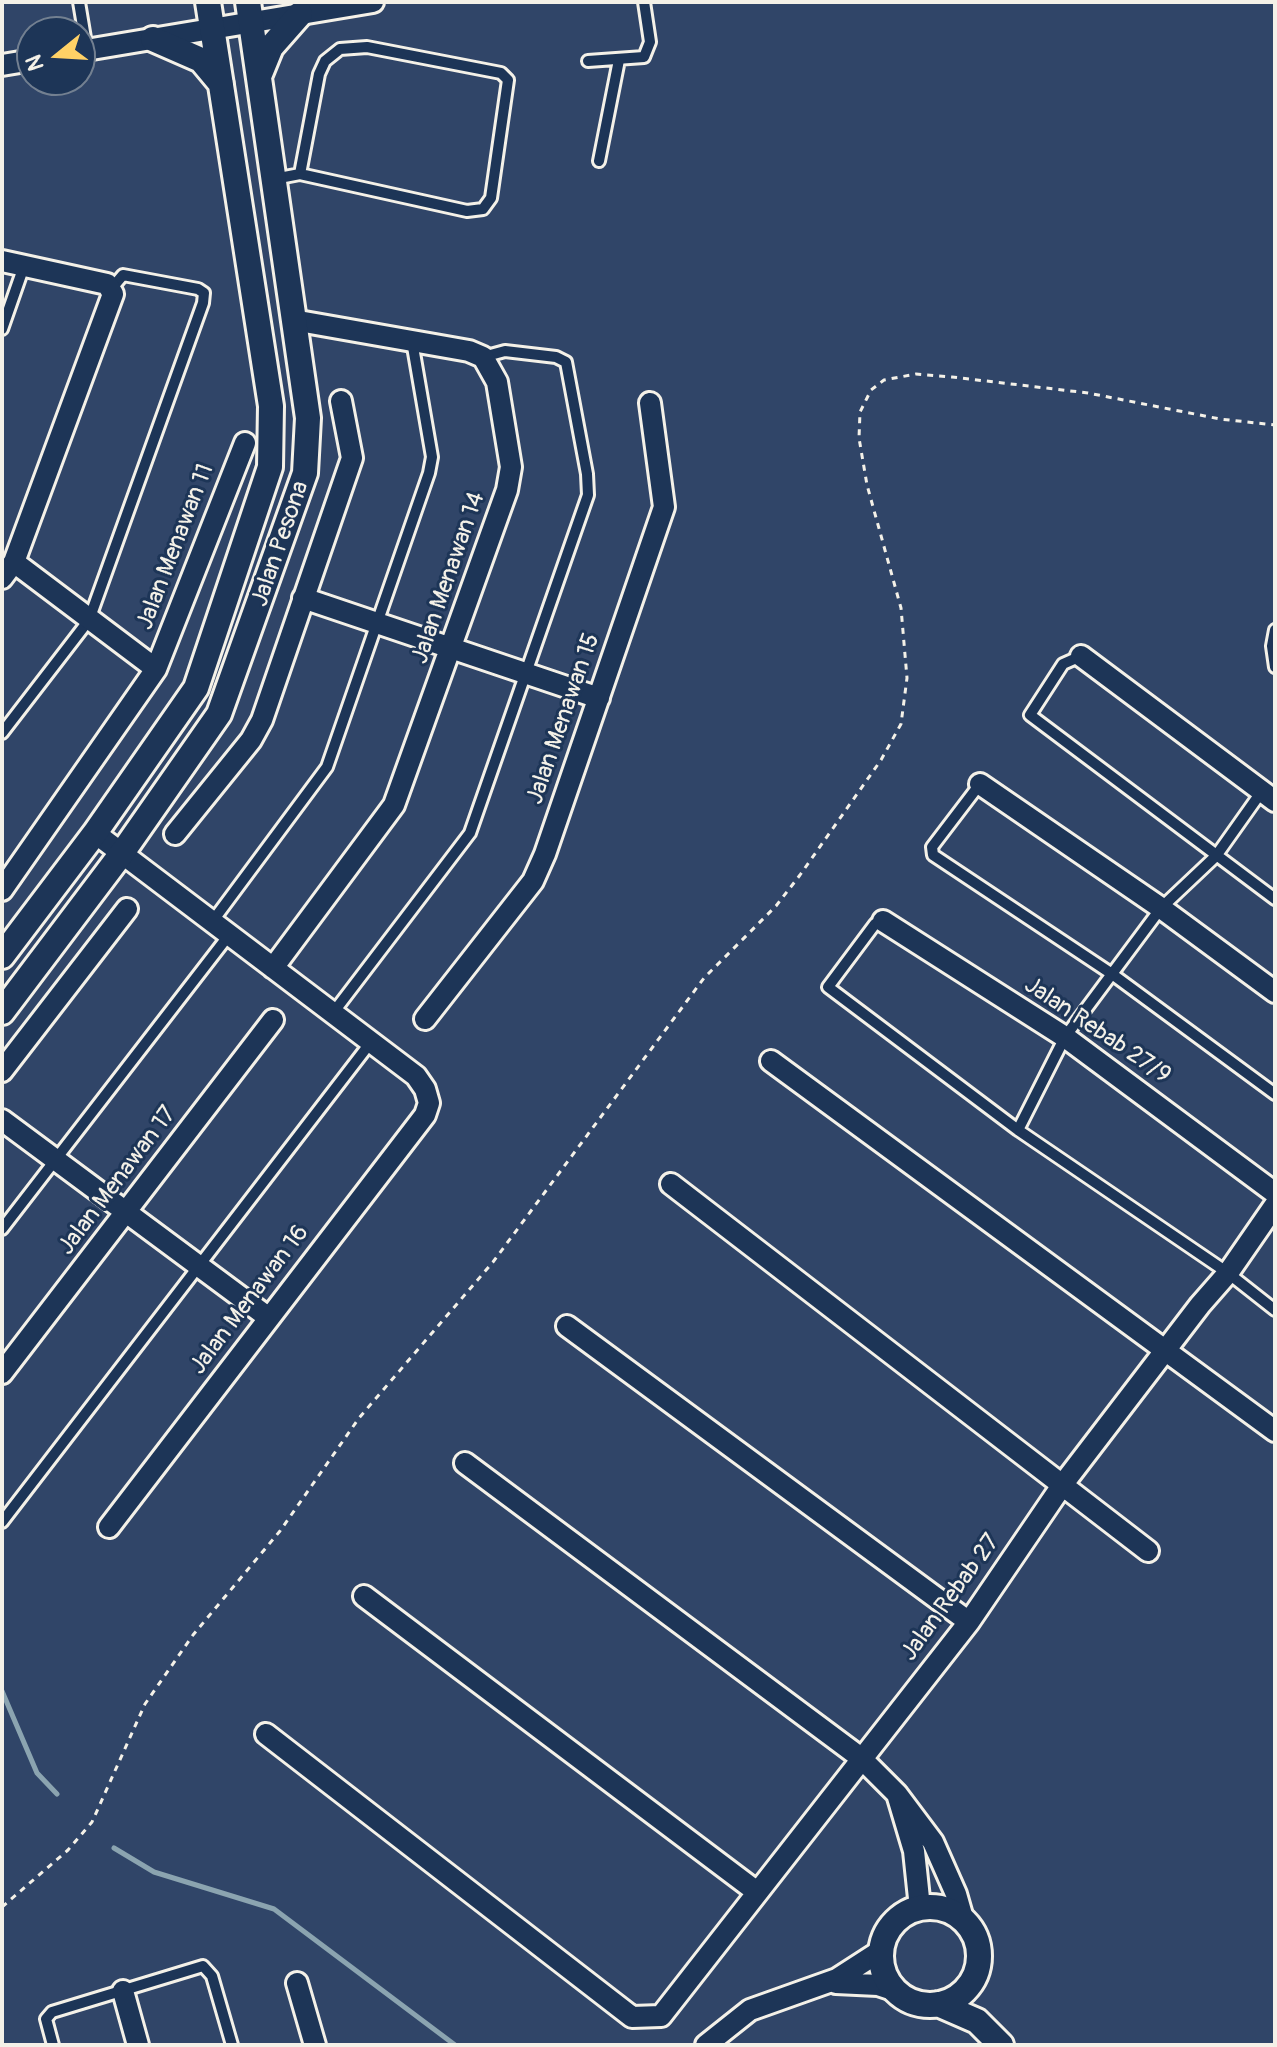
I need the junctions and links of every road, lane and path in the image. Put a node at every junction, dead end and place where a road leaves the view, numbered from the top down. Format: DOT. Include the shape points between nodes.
graph roads {
  1 [pos="208,2"];
  2 [pos="373,2"];
  3 [pos="644,2"];
  4 [pos="250,12"];
  5 [pos="300,14"];
  6 [pos="212,29"];
  7 [pos="153,39"];
  8 [pos="96,49"];
  9 [pos="619,60"];
  10 [pos="588,61"];
  11 [pos="260,76"];
  12 [pos="222,86"];
  13 [pos="599,161"];
  14 [pos="300,174"];
  15 [pos="274,179"];
  16 [pos="2,261"];
  17 [pos="24,266"];
  18 [pos="112,288"];
  19 [pos="293,320"];
  20 [pos="2,329"];
  21 [pos="412,341"];
  22 [pos="483,357"];
  23 [pos="341,401"];
  24 [pos="650,403"];
  25 [pos="1275,425"];
  26 [pos="245,443"];
  27 [pos="6,564"];
  28 [pos="303,598"];
  29 [pos="89,620"];
  30 [pos="377,622"];
  31 [pos="1275,630"];
  32 [pos="452,647"];
  33 [pos="1081,656"];
  34 [pos="1275,667"];
  35 [pos="156,669"];
  36 [pos="525,673"];
  37 [pos="599,698"];
  38 [pos="2,733"];
  39 [pos="980,784"];
  40 [pos="1268,796"];
  41 [pos="95,833"];
  42 [pos="175,834"];
  43 [pos="122,853"];
  44 [pos="1216,856"];
  45 [pos="3,886"];
  46 [pos="1275,899"];
  47 [pos="1161,908"];
  48 [pos="127,909"];
  49 [pos="883,921"];
  50 [pos="212,922"];
  51 [pos="229,935"];
  52 [pos="2,956"];
  53 [pos="273,968"];
  54 [pos="1112,974"];
  55 [pos="1275,992"];
  56 [pos="2,1012"];
  57 [pos="333,1013"];
  58 [pos="425,1019"];
  59 [pos="273,1020"];
  60 [pos="1065,1037"];
  61 [pos="371,1042"];
  62 [pos="771,1061"];
  63 [pos="2,1071"];
  64 [pos="1275,1094"];
  65 [pos="2,1120"];
  66 [pos="1018,1130"];
  67 [pos="55,1160"];
  68 [pos="671,1184"];
  69 [pos="1275,1193"];
  70 [pos="1275,1205"];
  71 [pos="127,1213"];
  72 [pos="2,1229"];
  73 [pos="199,1266"];
  74 [pos="1228,1273"];
  75 [pos="1275,1310"];
  76 [pos="269,1318"];
  77 [pos="567,1326"];
  78 [pos="1166,1348"];
  79 [pos="2,1373"];
  80 [pos="1275,1431"];
  81 [pos="465,1463"];
  82 [pos="1063,1484"];
  83 [pos="2,1522"];
  84 [pos="109,1527"];
  85 [pos="1148,1551"];
  86 [pos="364,1596"];
  87 [pos="969,1622"];
  88 [pos="266,1734"];
  89 [pos="861,1758"];
  90 [pos="897,1794"];
  91 [pos="757,1892"];
  92 [pos="2,1907"];
  93 [pos="920,1908"];
  94 [pos="964,1922"];
  95 [pos="882,1950"];
  96 [pos="973,1978"];
  97 [pos="297,1983"];
  98 [pos="820,1986"];
  99 [pos="123,1991"];
  100 [pos="896,1991"];
  101 [pos="938,2004"];
  102 [pos="53,2045"];
  103 [pos="138,2045"];
  104 [pos="232,2045"];
  105 [pos="315,2045"];
  106 [pos="706,2045"];
  107 [pos="1003,2045"];
  1 -- 6 [label="street, Jalan Pesona"];
  2 -- 5 [label="street"];
  3 -- 9 [label="lane" via="648,51 638,60"];
  4 -- 5 [label="street"];
  4 -- 6 [label="street"];
  4 -- 11 [label="street, Jalan Pesona"];
  5 -- 11 [label="street" via="271,47"];
  6 -- 7 [label="street"];
  6 -- 12 [label="street, Jalan Pesona"];
  7 -- 8 [label="street"];
  7 -- 12 [label="street" via="201,60"];
  9 -- 10 [label="lane"];
  9 -- 13 [label="lane"];
  11 -- 15 [label="street, Jalan Pesona"];
  12 -- 41 [label="street, Jalan Pesona" via="271,406 270,467 201,678"];
  14 -- 14 [label="lane" via="319,74 340,49 358,45 501,73 508,80 491,198 483,209 467,211"];
  14 -- 15 [label="lane"];
  15 -- 19 [label="street, Jalan Pesona"];
  16 -- 17 [label="street"];
  17 -- 18 [label="street"];
  17 -- 20 [label="lane"];
  18 -- 27 [label="street"];
  18 -- 29 [label="lane" via="123,275 204,293"];
  19 -- 21 [label="street"];
  19 -- 43 [label="street, Jalan Pesona" via="308,418 309,448 300,492 226,701"];
  21 -- 22 [label="street"];
  21 -- 30 [label="lane" via="432,465"];
  22 -- 32 [label="street, Jalan Menawan 14" via="497,382 510,478"];
  22 -- 36 [label="lane" via="505,351 566,362 589,485"];
  23 -- 28 [label="street" via="352,458"];
  24 -- 37 [label="street, Jalan Menawan 15" via="664,507"];
  25 -- 92 [label="path" via="1088,393 952,377 916,374 884,380 871,390 860,412 859,438 901,608 907,678 901,724 888,748 776,906 704,978 493,1262 359,1418 280,1531 193,1635 145,1704 92,1822"];
  26 -- 35 [label="street, Jalan Menawan 11"];
  27 -- 29 [label="street, Jalan Menawan 11"];
  28 -- 30 [label="street"];
  28 -- 42 [label="street" via="257,730"];
  29 -- 35 [label="street, Jalan Menawan 11"];
  29 -- 38 [label="lane"];
  30 -- 32 [label="street"];
  30 -- 50 [label="lane" via="327,767"];
  31 -- 34 [label="lane"];
  32 -- 36 [label="street"];
  32 -- 53 [label="street, Jalan Menawan 14" via="388,816"];
  33 -- 40 [label="street"];
  33 -- 44 [label="lane" via="1063,664 1030,715"];
  35 -- 45 [label="street, Jalan Menawan 11"];
  36 -- 37 [label="street"];
  36 -- 57 [label="lane" via="466,840"];
  37 -- 58 [label="street, Jalan Menawan 15" via="533,881"];
  39 -- 47 [label="street"];
  39 -- 54 [label="lane" via="932,847 933,855"];
  40 -- 44 [label="lane"];
  41 -- 43 [label="street"];
  41 -- 52 [label="street, Jalan Pesona"];
  43 -- 50 [label="street"];
  43 -- 56 [label="street, Jalan Pesona"];
  44 -- 46 [label="lane"];
  44 -- 47 [label="lane"];
  47 -- 54 [label="lane"];
  47 -- 55 [label="street"];
  48 -- 63 [label="street"];
  49 -- 60 [label="street, Jalan Rebab 27/9"];
  49 -- 66 [label="lane" via="875,924 828,987"];
  50 -- 51 [label="street"];
  51 -- 53 [label="street"];
  51 -- 67 [label="lane"];
  53 -- 57 [label="street"];
  54 -- 60 [label="lane"];
  54 -- 64 [label="lane"];
  57 -- 61 [label="street"];
  59 -- 71 [label="street, Jalan Menawan 17"];
  60 -- 66 [label="lane"];
  60 -- 69 [label="street, Jalan Rebab 27/9"];
  61 -- 73 [label="lane"];
  61 -- 76 [label="street, Jalan Menawan 16" via="416,1076 429,1103 425,1115"];
  62 -- 78 [label="street"];
  65 -- 67 [label="street"];
  66 -- 74 [label="lane"];
  67 -- 71 [label="street"];
  67 -- 72 [label="lane"];
  68 -- 82 [label="street"];
  70 -- 74 [label="street, Jalan Rebab 27"];
  71 -- 73 [label="street"];
  71 -- 79 [label="street, Jalan Menawan 17"];
  73 -- 76 [label="street"];
  73 -- 83 [label="lane"];
  74 -- 75 [label="lane"];
  74 -- 78 [label="street, Jalan Rebab 27"];
  76 -- 84 [label="street, Jalan Menawan 16"];
  77 -- 87 [label="street"];
  78 -- 80 [label="street"];
  78 -- 82 [label="street, Jalan Rebab 27"];
  81 -- 89 [label="street"];
  82 -- 85 [label="street"];
  82 -- 87 [label="street, Jalan Rebab 27"];
  86 -- 91 [label="street"];
  87 -- 89 [label="street, Jalan Rebab 27"];
  88 -- 91 [label="street, Jalan Rebab 27" via="632,2017 661,2016"];
  89 -- 90 [label="street"];
  89 -- 91 [label="street, Jalan Rebab 27"];
  90 -- 93 [label="street" via="914,1851"];
  90 -- 94 [label="street" via="933,1842"];
  93 -- 94 [label="street" via="939,1908"];
  93 -- 95 [label="street" via="894,1923"];
  94 -- 96 [label="street" via="978,1948"];
  95 -- 98 [label="street"];
  95 -- 100 [label="street" via="886,1976"];
  96 -- 101 [label="street" via="955,1998"];
  96 -- 107 [label="street"];
  97 -- 105 [label="street"];
  98 -- 100 [label="street" via="859,1983"];
  98 -- 106 [label="street" via="750,2010"];
  99 -- 102 [label="lane" via="52,2012 46,2019"];
  99 -- 103 [label="street"];
  99 -- 104 [label="lane" via="203,1966 212,1976"];
  100 -- 101 [label="street" via="916,2003"];
  101 -- 107 [label="street" via="977,2021"];
}
